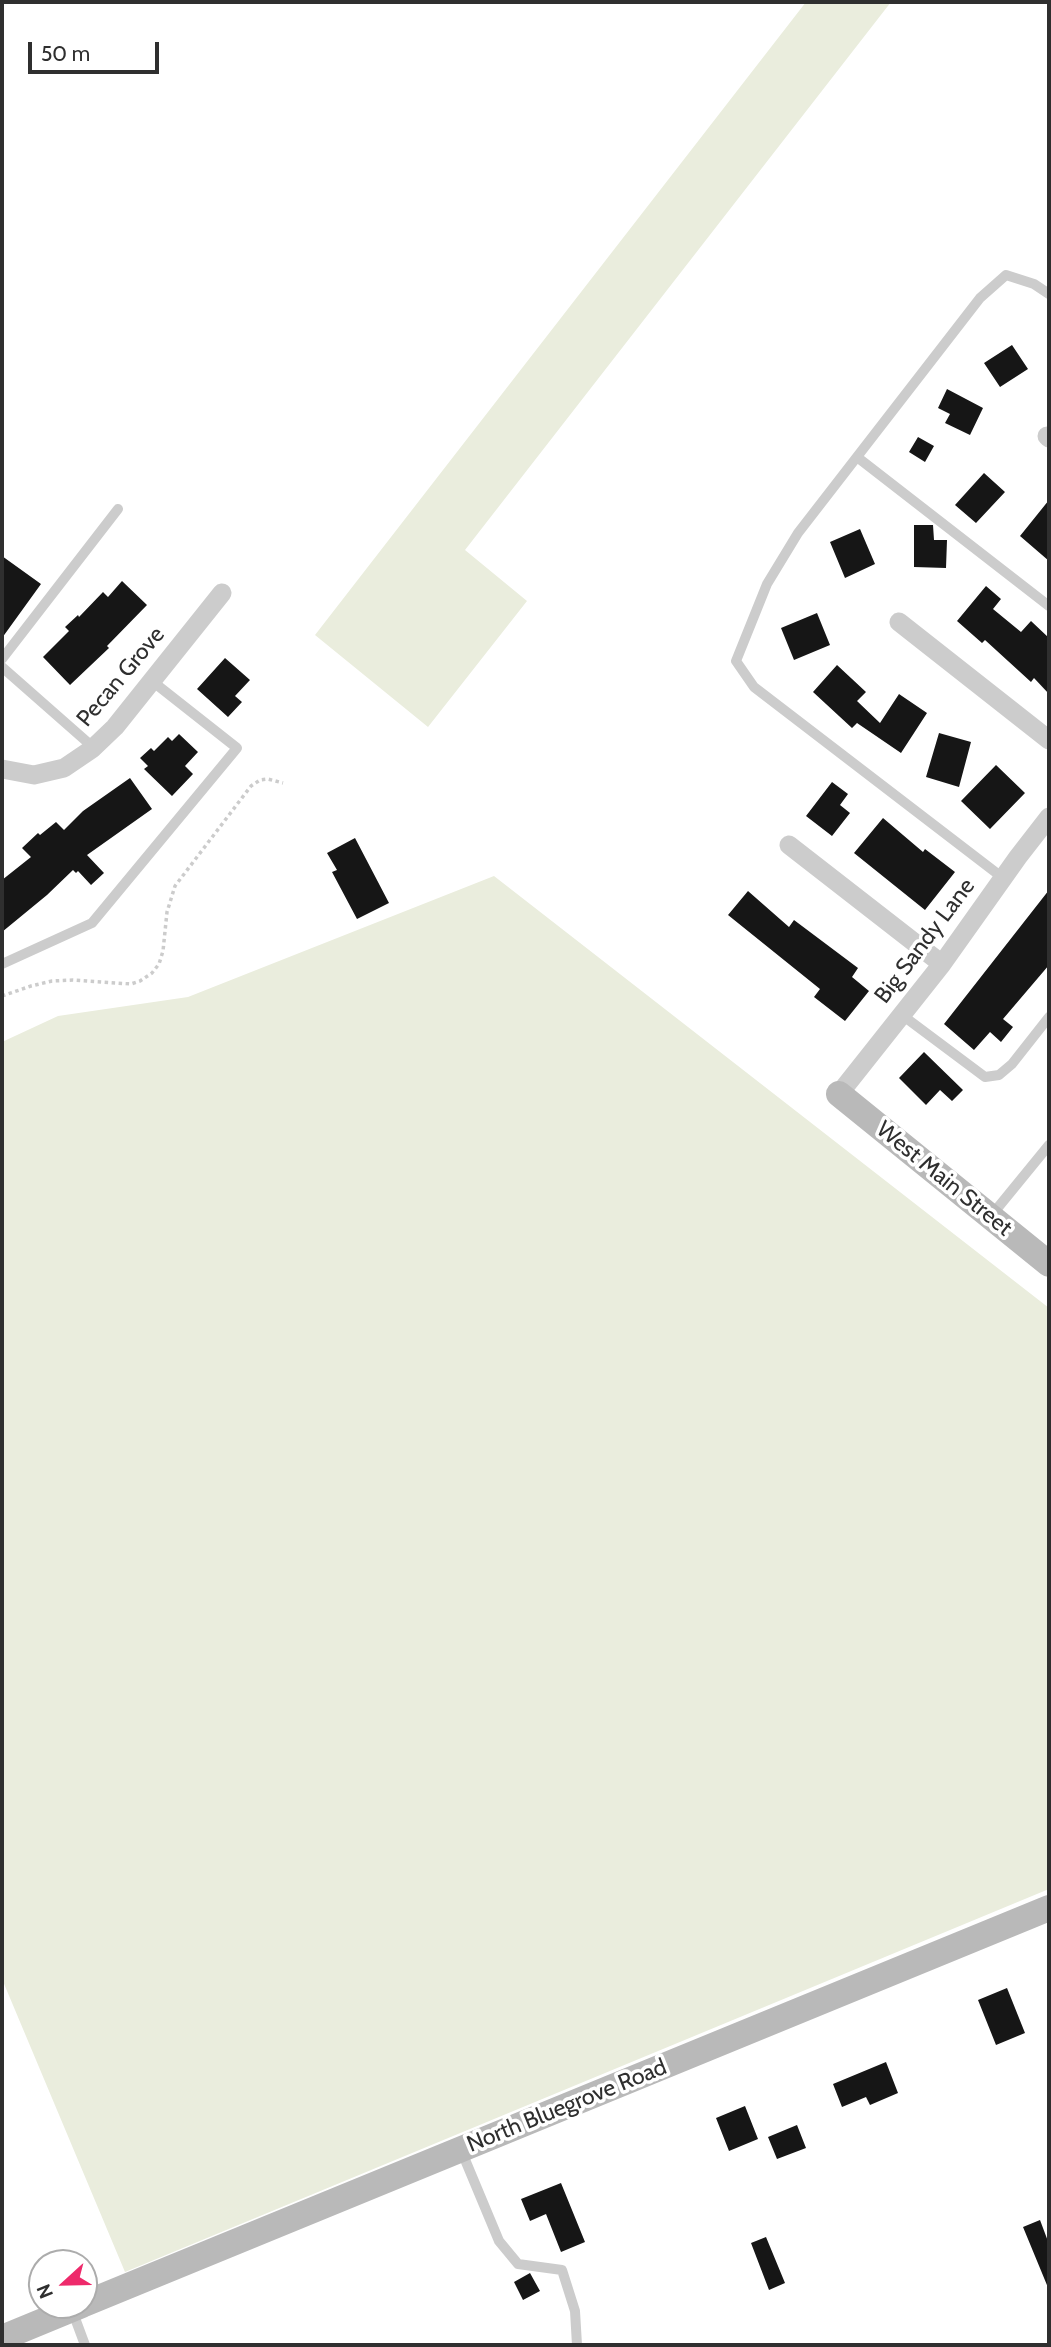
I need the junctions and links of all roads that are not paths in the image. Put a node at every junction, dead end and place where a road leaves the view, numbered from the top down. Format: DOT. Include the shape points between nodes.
graph roads {
  1 [pos="1049,294"];
  2 [pos="856,457"];
  3 [pos="118,509"];
  4 [pos="222,593"];
  5 [pos="1049,606"];
  6 [pos="898,622"];
  7 [pos="2,659"];
  8 [pos="2,667"];
  9 [pos="152,681"];
  10 [pos="1049,740"];
  11 [pos="94,748"];
  12 [pos="2,770"];
  13 [pos="1049,817"];
  14 [pos="789,845"];
  15 [pos="1003,878"];
  16 [pos="2,964"];
  17 [pos="942,964"];
  18 [pos="902,1015"];
  19 [pos="1049,1017"];
  20 [pos="839,1094"];
  21 [pos="1049,1145"];
  22 [pos="991,1217"];
  23 [pos="1049,1264"];
  24 [pos="1049,1908"];
  25 [pos="461,2149"];
  26 [pos="98,2299"];
  27 [pos="48,2319"];
  28 [pos="82,2319"];
  29 [pos="2,2338"];
  30 [pos="85,2345"];
  31 [pos="578,2345"];
  1 -- 2 [label="lane" via="1006,275 980,298"];
  2 -- 5 [label="lane"];
  2 -- 15 [label="lane" via="766,584 736,661 754,687"];
  3 -- 7 [label="lane"];
  4 -- 9 [label="street, Pecan Grove"];
  6 -- 10 [label="street"];
  8 -- 11 [label="lane"];
  9 -- 11 [label="street, Pecan Grove"];
  9 -- 16 [label="lane" via="237,748 92,923"];
  11 -- 12 [label="street, Pecan Grove" via="64,768 34,775"];
  13 -- 15 [label="street, Big Sandy Lane"];
  14 -- 17 [label="street"];
  15 -- 17 [label="street, Big Sandy Lane"];
  17 -- 18 [label="street, Big Sandy Lane"];
  18 -- 19 [label="lane" via="985,1077 999,1075 1012,1064"];
  18 -- 20 [label="street, Big Sandy Lane"];
  20 -- 22 [label="street, West Main Street"];
  21 -- 22 [label="lane"];
  22 -- 23 [label="street, West Main Street"];
  24 -- 25 [label="street, North Bluegrove Road"];
  25 -- 26 [label="street, North Bluegrove Road"];
  25 -- 31 [label="lane" via="499,2241 518,2264 562,2270 575,2311"];
  27 -- 29 [label="street, North Bluegrove Road"];
  28 -- 30 [label="lane"];
}
